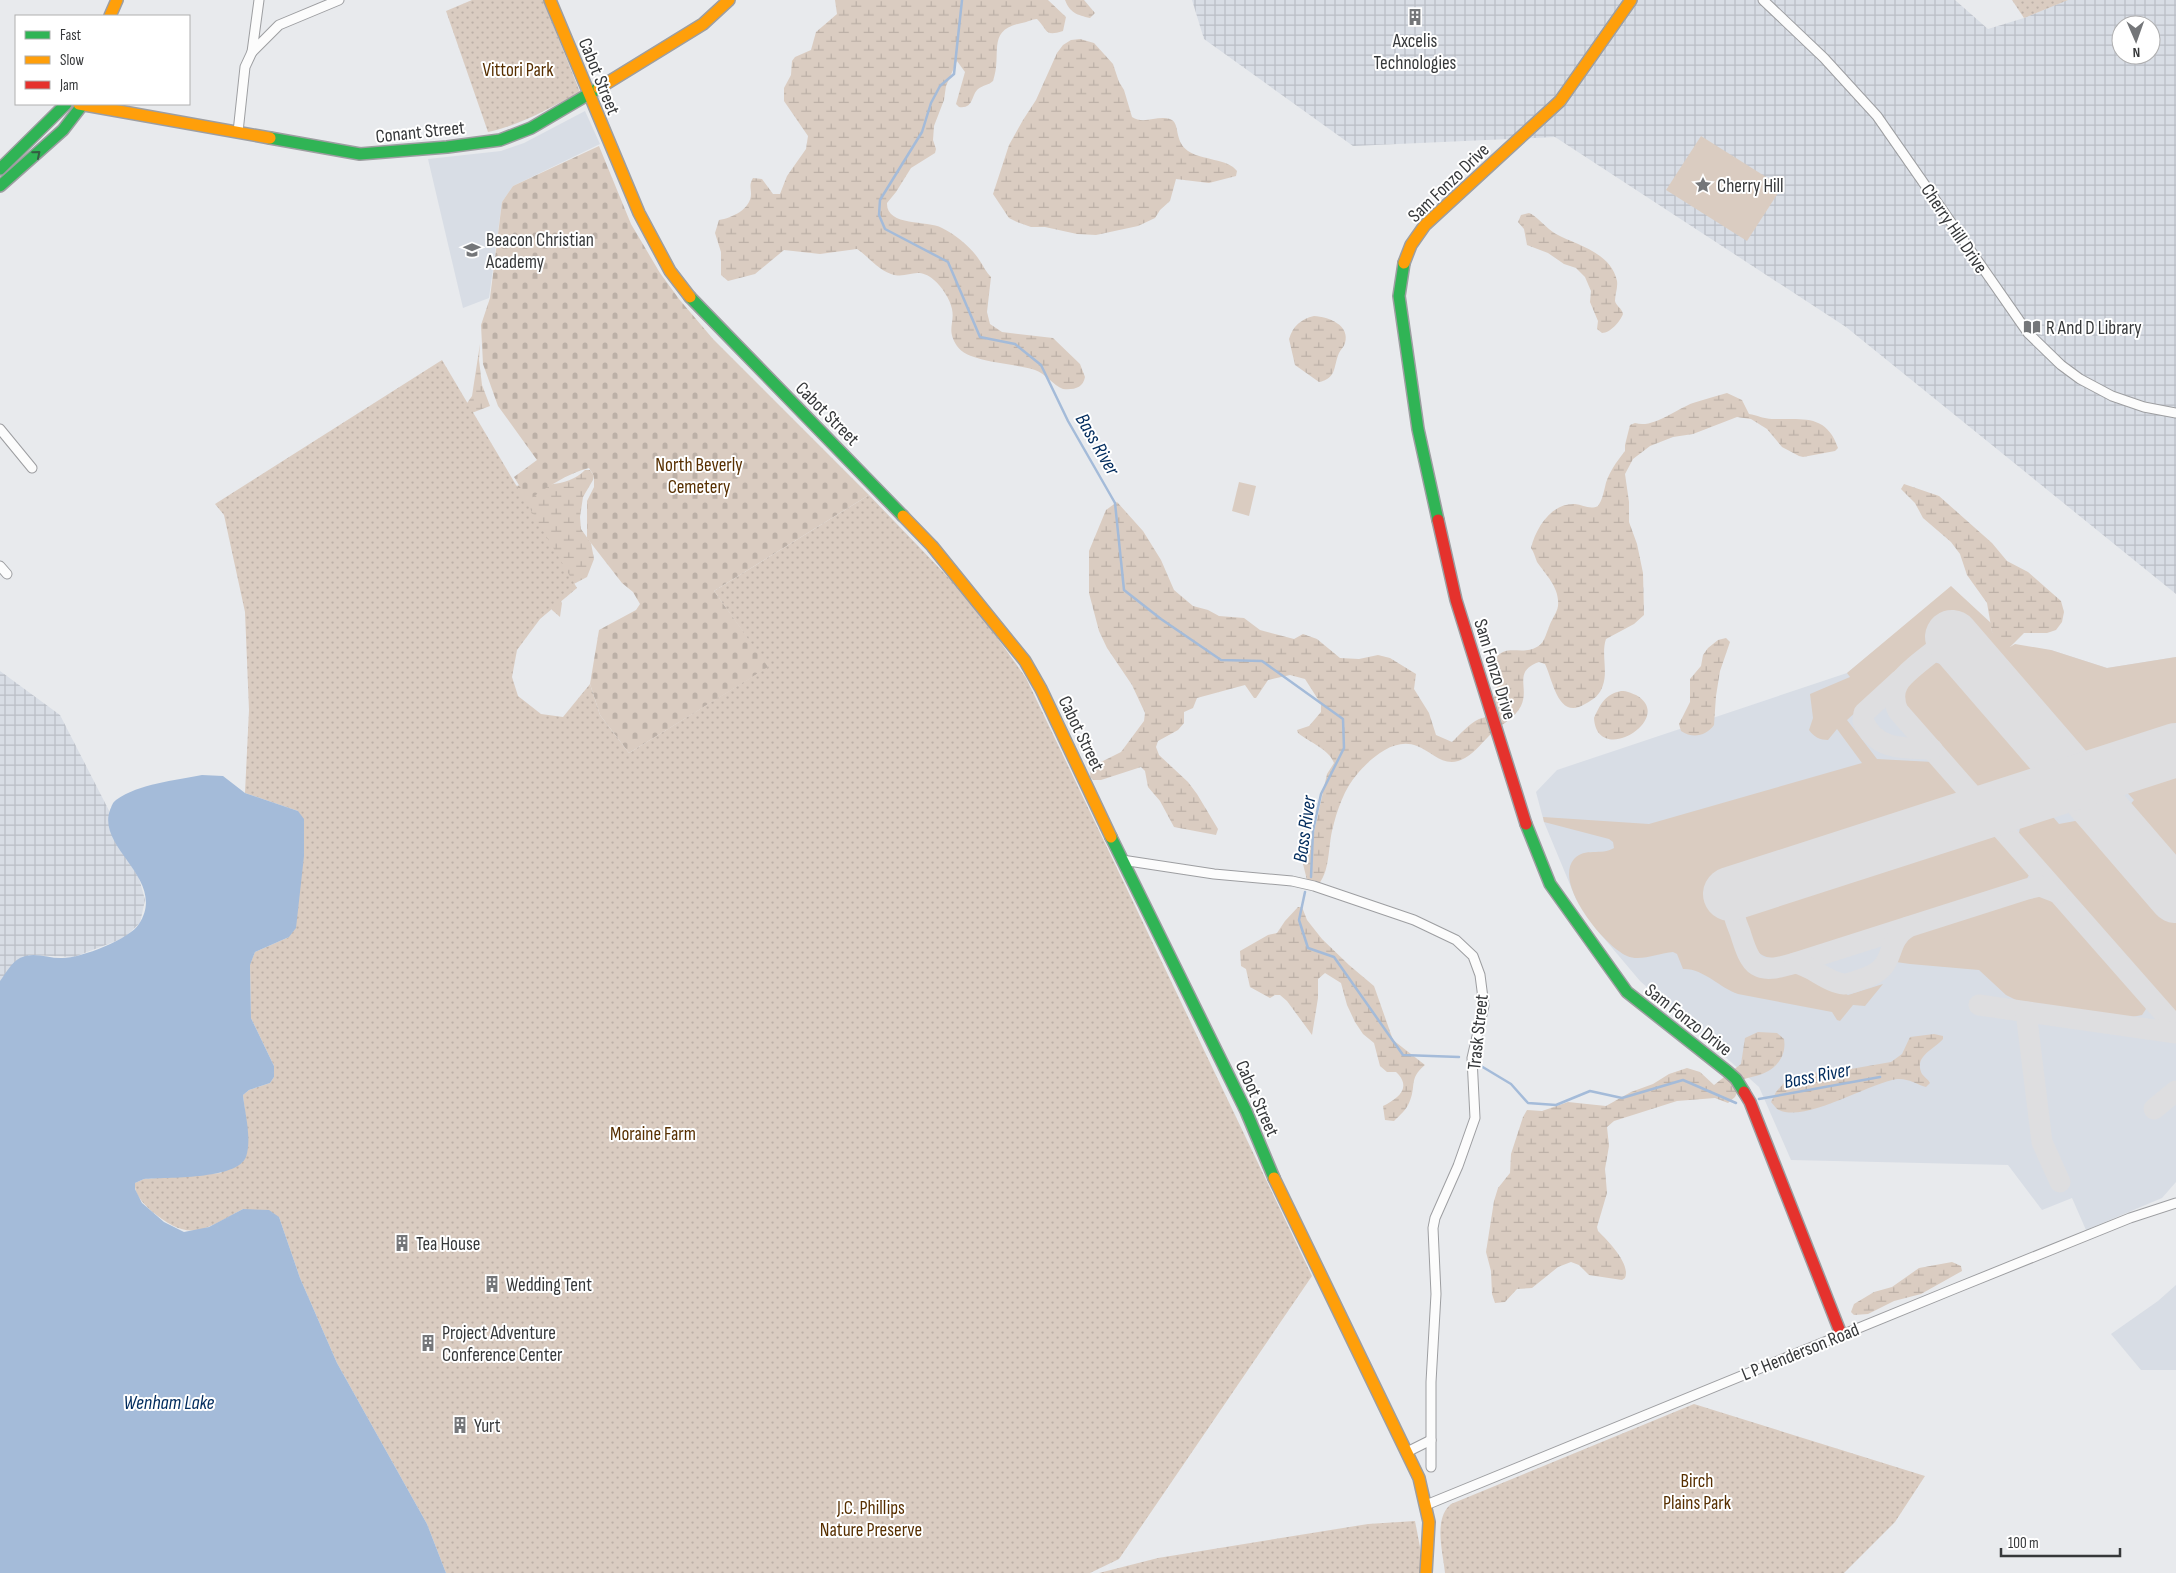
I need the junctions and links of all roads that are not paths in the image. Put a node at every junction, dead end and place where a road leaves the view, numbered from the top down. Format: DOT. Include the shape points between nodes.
graph roads {
  1 [pos="117,0"];
  2 [pos="122,0"];
  3 [pos="258,0"];
  4 [pos="339,0"];
  5 [pos="550,0"];
  6 [pos="729,0"];
  7 [pos="1631,0"];
  8 [pos="1763,0"];
  9 [pos="110,15"];
  10 [pos="117,15"];
  11 [pos="252,52"];
  12 [pos="589,94"];
  13 [pos="65,105"];
  14 [pos="80,105"];
  15 [pos="87,105"];
  16 [pos="238,132"];
  17 [pos="0,169"];
  18 [pos="0,186"];
  19 [pos="2176,414"];
  20 [pos="0,429"];
  21 [pos="32,468"];
  22 [pos="0,566"];
  23 [pos="7,574"];
  24 [pos="1122,860"];
  25 [pos="2176,1203"];
  26 [pos="1841,1334"];
  27 [pos="1431,1440"];
  28 [pos="1407,1452"];
  29 [pos="1431,1467"];
  30 [pos="1426,1505"];
  31 [pos="1426,1573"];
  1 -- 9 [label="main road"];
  2 -- 10 [label="main road"];
  3 -- 11 [label="street"];
  4 -- 11 [label="street" via="279,25"];
  5 -- 12 [label="main road, Cabot Street"];
  6 -- 12 [label="main road, Conant Street" via="694,31"];
  7 -- 26 [label="main road, Sam Fonzo Drive" via="1560,102 1431,219 1411,245 1402,270 1399,296 1418,429 1456,600 1532,843 1550,884 1627,992 1736,1079 1750,1102"];
  8 -- 19 [label="street, Cherry Hill Drive" via="1878,116 2028,333 2061,365 2087,383 2144,407"];
  11 -- 16 [label="street" via="245,67"];
  12 -- 16 [label="main road, Conant Street" via="513,136 441,148 360,154"];
  12 -- 24 [label="main road, Cabot Street" via="646,227 670,271 696,305 909,521 1005,635 1041,689"];
  13 -- 17 [label="main road"];
  18 -- 14 [label="main road, one-way" via="63,130"];
  15 -- 16 [label="main road, Conant Street"];
  20 -- 21 [label="street"];
  22 -- 23 [label="street"];
  24 -- 27 [label="street, Trask Street" via="1314,886 1414,920 1456,940 1473,956 1484,1000 1472,1058 1474,1118 1433,1228 1436,1294"];
  24 -- 28 [label="main road, Cabot Street" via="1185,984 1246,1111 1275,1181"];
  25 -- 26 [label="street, L P Henderson Road" via="2130,1218"];
  26 -- 30 [label="street, L P Henderson Road"];
  27 -- 28 [label="street"];
  27 -- 29 [label="street, Trask Street"];
  28 -- 30 [label="main road, Cabot Street" via="1419,1478"];
  30 -- 31 [label="main road, Cabot Street" via="1429,1550"];
}
